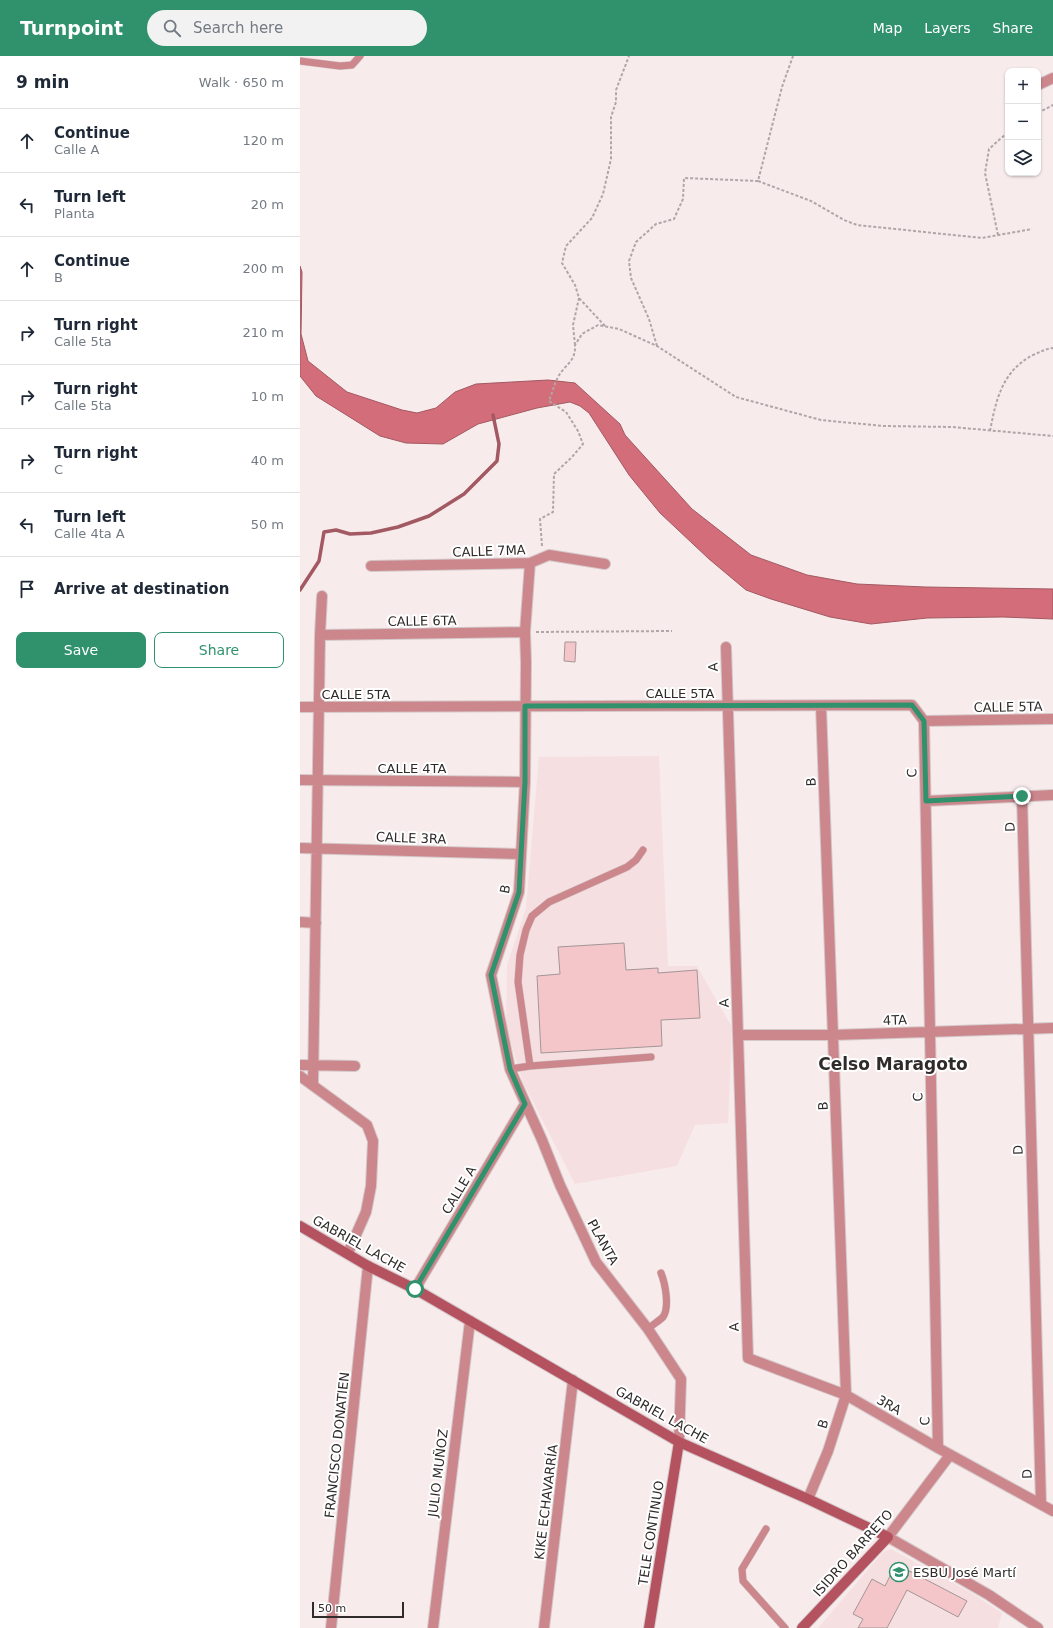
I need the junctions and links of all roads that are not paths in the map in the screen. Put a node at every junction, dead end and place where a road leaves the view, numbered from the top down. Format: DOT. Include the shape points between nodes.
graph roads {
  1 [pos="360,56"];
  2 [pos="300,61"];
  3 [pos="1053,78"];
  4 [pos="1041,84"];
  5 [pos="530,563"];
  6 [pos="605,564"];
  7 [pos="371,566"];
  8 [pos="322,596"];
  9 [pos="525,632"];
  10 [pos="320,635"];
  11 [pos="726,647"];
  12 [pos="525,706"];
  13 [pos="728,706"];
  14 [pos="821,706"];
  15 [pos="300,707"];
  16 [pos="320,707"];
  17 [pos="1053,718"];
  18 [pos="924,721"];
  19 [pos="300,780"];
  20 [pos="318,780"];
  21 [pos="525,782"];
  22 [pos="1053,795"];
  23 [pos="1022,796"];
  24 [pos="926,801"];
  25 [pos="300,848"];
  26 [pos="317,848"];
  27 [pos="643,850"];
  28 [pos="521,854"];
  29 [pos="300,922"];
  30 [pos="316,922"];
  31 [pos="1053,1028"];
  32 [pos="1028,1029"];
  33 [pos="930,1032"];
  34 [pos="738,1035"];
  35 [pos="834,1035"];
  36 [pos="651,1057"];
  37 [pos="300,1065"];
  38 [pos="313,1065"];
  39 [pos="355,1066"];
  40 [pos="530,1066"];
  41 [pos="510,1069"];
  42 [pos="300,1076"];
  43 [pos="313,1085"];
  44 [pos="525,1104"];
  45 [pos="300,1226"];
  46 [pos="348,1253"];
  47 [pos="368,1266"];
  48 [pos="661,1273"];
  49 [pos="415,1289"];
  50 [pos="470,1321"];
  51 [pos="648,1329"];
  52 [pos="748,1358"];
  53 [pos="573,1380"];
  54 [pos="846,1395"];
  55 [pos="679,1442"];
  56 [pos="938,1448"];
  57 [pos="950,1455"];
  58 [pos="808,1499"];
  59 [pos="1041,1504"];
  60 [pos="1053,1511"];
  61 [pos="766,1529"];
  62 [pos="888,1537"];
  63 [pos="331,1628"];
  64 [pos="433,1628"];
  65 [pos="544,1628"];
  66 [pos="649,1628"];
  67 [pos="785,1628"];
  68 [pos="802,1628"];
  69 [pos="1038,1628"];
  1 -- 2 [label="lane" via="352,65"];
  3 -- 4 [label="street"];
  5 -- 6 [label="street, CALLE 7MA" via="549,555"];
  5 -- 7 [label="street, CALLE 7MA"];
  5 -- 9 [label="street, B"];
  8 -- 10 [label="street"];
  9 -- 10 [label="street, CALLE 6TA"];
  9 -- 12 [label="street, B"];
  10 -- 16 [label="street"];
  11 -- 13 [label="street, A"];
  12 -- 13 [label="street, CALLE 5TA"];
  12 -- 16 [label="street, CALLE 5TA"];
  12 -- 21 [label="street, B"];
  13 -- 14 [label="street, CALLE 5TA"];
  13 -- 34 [label="street, A"];
  14 -- 18 [label="street, CALLE 5TA" via="912,705"];
  14 -- 35 [label="street, B"];
  15 -- 16 [label="street, CALLE 5TA"];
  16 -- 20 [label="street"];
  17 -- 18 [label="street, CALLE 5TA"];
  18 -- 24 [label="street, C"];
  19 -- 20 [label="street, CALLE 4TA"];
  20 -- 21 [label="street, CALLE 4TA"];
  20 -- 26 [label="street"];
  21 -- 28 [label="street, B"];
  22 -- 23 [label="street"];
  23 -- 24 [label="street"];
  23 -- 32 [label="street, D"];
  24 -- 33 [label="street, C"];
  25 -- 26 [label="street, CALLE 3RA"];
  26 -- 28 [label="street, CALLE 3RA"];
  26 -- 30 [label="street"];
  27 -- 40 [label="lane" via="627,867 549,902 532,916 520,955 518,982"];
  28 -- 41 [label="street, B" via="519,892 491,975"];
  29 -- 30 [label="street"];
  30 -- 38 [label="street"];
  31 -- 32 [label="street, 4TA"];
  32 -- 33 [label="street, 4TA"];
  32 -- 59 [label="street, D"];
  33 -- 35 [label="street, 4TA"];
  33 -- 56 [label="street, C"];
  34 -- 35 [label="street, 4TA"];
  34 -- 52 [label="street, A"];
  35 -- 54 [label="street, B"];
  36 -- 40 [label="lane"];
  37 -- 38 [label="street"];
  38 -- 39 [label="street"];
  38 -- 43 [label="street"];
  40 -- 41 [label="lane"];
  41 -- 44 [label="street, PLANTA"];
  42 -- 43 [label="street"];
  43 -- 46 [label="street" via="367,1125 373,1141 371,1186 366,1212"];
  44 -- 49 [label="street, CALLE A"];
  44 -- 51 [label="street, PLANTA" via="596,1262"];
  45 -- 46 [label="street, GABRIEL LACHE"];
  46 -- 47 [label="street, GABRIEL LACHE"];
  47 -- 49 [label="street, GABRIEL LACHE"];
  47 -- 63 [label="street, FRANCISCO DONATIEN"];
  48 -- 51 [label="lane" via="665,1282 666,1308 663,1316"];
  49 -- 50 [label="street, GABRIEL LACHE"];
  50 -- 53 [label="street, GABRIEL LACHE"];
  50 -- 64 [label="street, JULIO MUÑOZ"];
  51 -- 55 [label="street, PLANTA" via="681,1379"];
  52 -- 54 [label="street, 3RA"];
  53 -- 55 [label="street, GABRIEL LACHE"];
  53 -- 65 [label="street, KIKE ECHAVARRÍA"];
  54 -- 56 [label="street, 3RA"];
  54 -- 58 [label="street, B" via="828,1451"];
  55 -- 58 [label="street, GABRIEL LACHE"];
  55 -- 66 [label="street, TELE CONTINUO"];
  56 -- 57 [label="street, 3RA"];
  57 -- 59 [label="street, 3RA"];
  57 -- 62 [label="street, ISIDRO BARRETO"];
  58 -- 62 [label="street, GABRIEL LACHE"];
  59 -- 60 [label="street, 3RA"];
  61 -- 67 [label="lane" via="742,1569 743,1581"];
  62 -- 68 [label="street, ISIDRO BARRETO"];
  62 -- 69 [label="street, GABRIEL LACHE" via="989,1595"];
}
